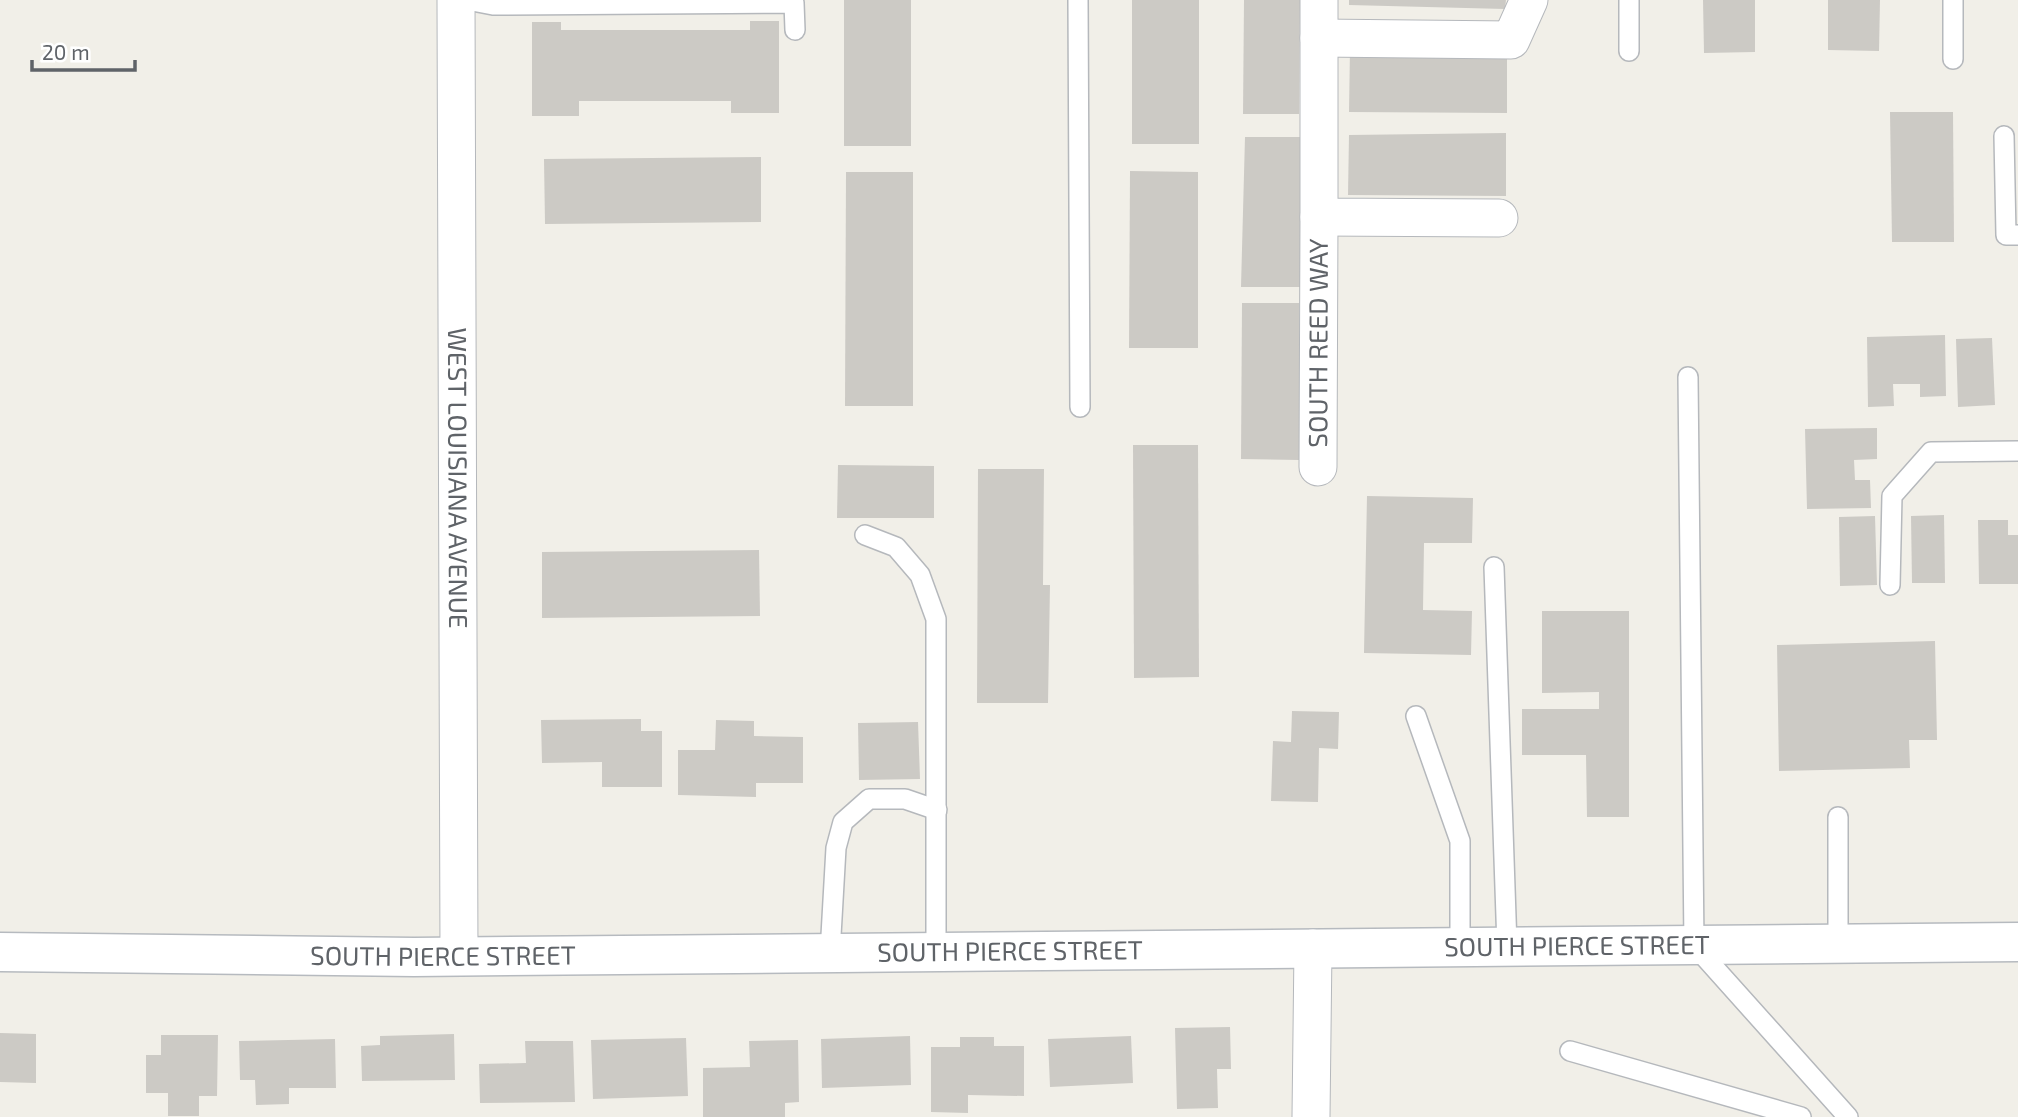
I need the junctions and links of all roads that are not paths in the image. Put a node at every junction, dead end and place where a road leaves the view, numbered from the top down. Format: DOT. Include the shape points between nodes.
graph roads {
  1 [pos="456,0"];
  2 [pos="467,0"];
  3 [pos="1078,0"];
  4 [pos="1319,0"];
  5 [pos="1529,0"];
  6 [pos="1629,0"];
  7 [pos="1953,0"];
  8 [pos="795,30"];
  9 [pos="1319,38"];
  10 [pos="1629,51"];
  11 [pos="1953,58"];
  12 [pos="2004,136"];
  13 [pos="1319,217"];
  14 [pos="1499,218"];
  15 [pos="2018,235"];
  16 [pos="1688,377"];
  17 [pos="1080,407"];
  18 [pos="2018,451"];
  19 [pos="1318,467"];
  20 [pos="865,535"];
  21 [pos="1494,567"];
  22 [pos="1890,585"];
  23 [pos="1416,716"];
  24 [pos="937,810"];
  25 [pos="1838,817"];
  26 [pos="2018,942"];
  27 [pos="1838,944"];
  28 [pos="1695,945"];
  29 [pos="1460,946"];
  30 [pos="1507,946"];
  31 [pos="1314,948"];
  32 [pos="936,951"];
  33 [pos="0,952"];
  34 [pos="831,953"];
  35 [pos="459,956"];
  36 [pos="1570,1051"];
  37 [pos="1311,1117"];
  38 [pos="1801,1117"];
  39 [pos="1848,1117"];
  1 -- 35 [label="street, WEST LOUISIANA AVENUE"];
  2 -- 8 [label="lane" via="493,5 794,3"];
  3 -- 17 [label="lane"];
  4 -- 9 [label="street, SOUTH REED WAY"];
  5 -- 9 [label="street" via="1511,40"];
  6 -- 10 [label="lane"];
  7 -- 11 [label="lane"];
  9 -- 13 [label="street, SOUTH REED WAY"];
  12 -- 15 [label="lane" via="2006,235"];
  13 -- 14 [label="street, SOUTH REED WAY"];
  13 -- 19 [label="street, SOUTH REED WAY"];
  16 -- 28 [label="lane"];
  18 -- 22 [label="lane" via="1931,452 1892,496"];
  20 -- 24 [label="lane" via="896,547 904,556 920,575 936,619"];
  21 -- 30 [label="lane"];
  23 -- 29 [label="lane" via="1460,841"];
  24 -- 32 [label="lane"];
  24 -- 34 [label="lane" via="905,799 869,799 843,822 836,848"];
  25 -- 27 [label="lane"];
  26 -- 27 [label="street, SOUTH PIERCE STREET"];
  27 -- 28 [label="street, SOUTH PIERCE STREET"];
  28 -- 30 [label="street, SOUTH PIERCE STREET"];
  28 -- 39 [label="lane"];
  29 -- 30 [label="street, SOUTH PIERCE STREET"];
  29 -- 31 [label="street, SOUTH PIERCE STREET"];
  31 -- 32 [label="street, SOUTH PIERCE STREET"];
  31 -- 37 [label="street"];
  32 -- 34 [label="street, SOUTH PIERCE STREET"];
  33 -- 35 [label="street, SOUTH PIERCE STREET"];
  34 -- 35 [label="street, SOUTH PIERCE STREET"];
  36 -- 38 [label="lane"];
}
